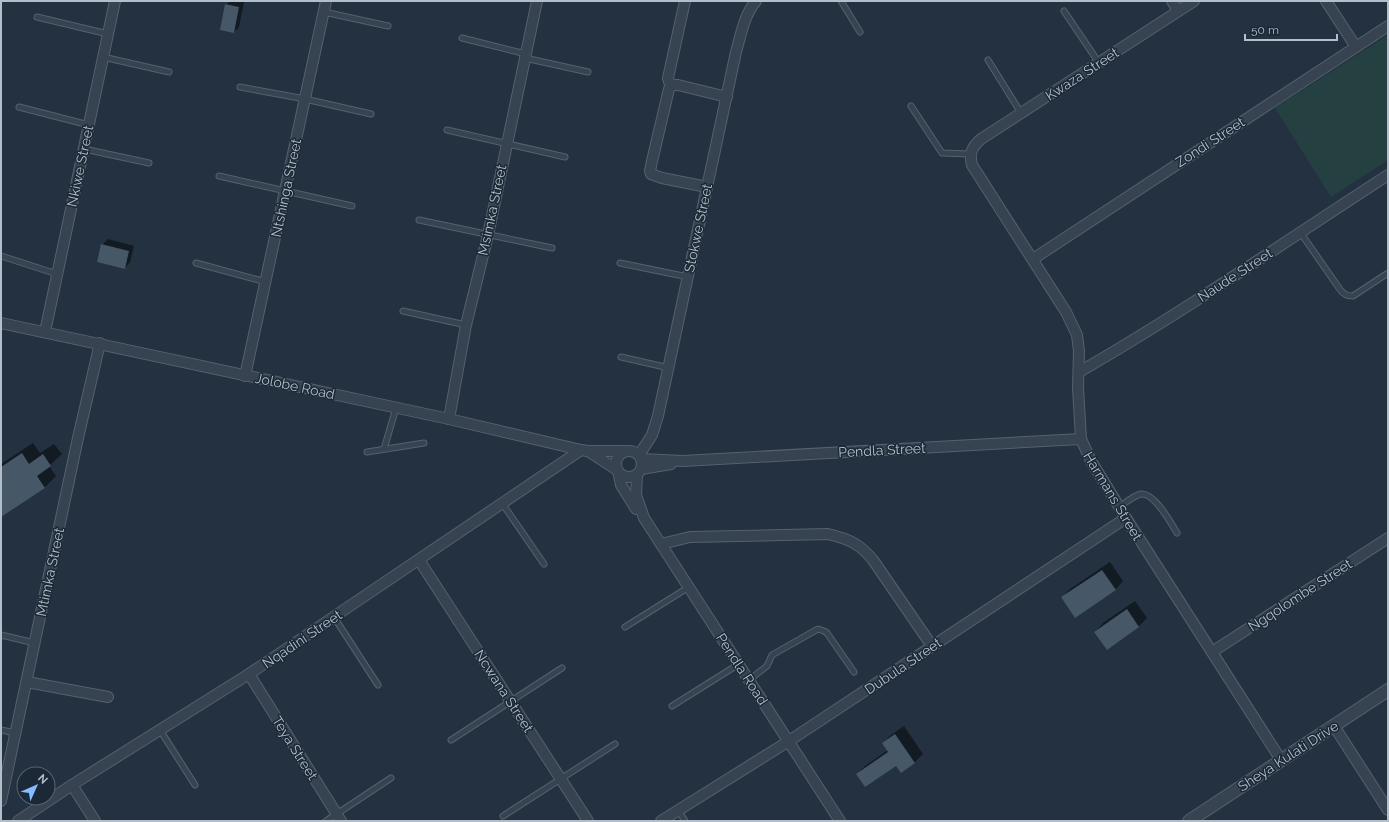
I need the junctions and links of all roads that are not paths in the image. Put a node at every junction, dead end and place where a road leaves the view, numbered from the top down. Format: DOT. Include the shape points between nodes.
graph roads {
  1 [pos="115,1"];
  2 [pos="326,1"];
  3 [pos="537,1"];
  4 [pos="685,1"];
  5 [pos="756,1"];
  6 [pos="841,1"];
  7 [pos="1172,1"];
  8 [pos="1194,1"];
  9 [pos="1326,1"];
  10 [pos="1064,11"];
  11 [pos="324,12"];
  12 [pos="1178,12"];
  13 [pos="37,17"];
  14 [pos="388,26"];
  15 [pos="1388,26"];
  16 [pos="860,32"];
  17 [pos="108,34"];
  18 [pos="462,38"];
  19 [pos="1356,46"];
  20 [pos="526,56"];
  21 [pos="103,57"];
  22 [pos="988,60"];
  23 [pos="1099,63"];
  24 [pos="169,72"];
  25 [pos="588,72"];
  26 [pos="673,85"];
  27 [pos="240,87"];
  28 [pos="727,97"];
  29 [pos="305,99"];
  30 [pos="911,106"];
  31 [pos="19,108"];
  32 [pos="1021,113"];
  33 [pos="371,114"];
  34 [pos="89,125"];
  35 [pos="447,130"];
  36 [pos="507,144"];
  37 [pos="84,148"];
  38 [pos="971,152"];
  39 [pos="565,157"];
  40 [pos="149,162"];
  41 [pos="1388,175"];
  42 [pos="219,176"];
  43 [pos="707,187"];
  44 [pos="285,191"];
  45 [pos="352,206"];
  46 [pos="419,220"];
  47 [pos="1300,232"];
  48 [pos="488,235"];
  49 [pos="552,248"];
  50 [pos="1,256"];
  51 [pos="1033,259"];
  52 [pos="196,263"];
  53 [pos="620,263"];
  54 [pos="1388,273"];
  55 [pos="57,274"];
  56 [pos="688,277"];
  57 [pos="266,282"];
  58 [pos="403,311"];
  59 [pos="1,323"];
  60 [pos="466,325"];
  61 [pos="45,332"];
  62 [pos="100,343"];
  63 [pos="621,357"];
  64 [pos="669,368"];
  65 [pos="1079,372"];
  66 [pos="245,376"];
  67 [pos="396,408"];
  68 [pos="448,418"];
  69 [pos="1080,439"];
  70 [pos="424,443"];
  71 [pos="384,449"];
  72 [pos="585,450"];
  73 [pos="623,451"];
  74 [pos="367,452"];
  75 [pos="640,464"];
  76 [pos="617,471"];
  77 [pos="502,504"];
  78 [pos="1119,507"];
  79 [pos="644,518"];
  80 [pos="1126,518"];
  81 [pos="1177,533"];
  82 [pos="1388,538"];
  83 [pos="661,544"];
  84 [pos="420,560"];
  85 [pos="544,564"];
  86 [pos="689,586"];
  87 [pos="334,617"];
  88 [pos="625,627"];
  89 [pos="1,635"];
  90 [pos="35,643"];
  91 [pos="932,646"];
  92 [pos="1212,652"];
  93 [pos="739,664"];
  94 [pos="562,668"];
  95 [pos="854,672"];
  96 [pos="249,674"];
  97 [pos="750,680"];
  98 [pos="27,682"];
  99 [pos="378,685"];
  100 [pos="1388,690"];
  101 [pos="108,697"];
  102 [pos="511,702"];
  103 [pos="672,706"];
  104 [pos="1334,726"];
  105 [pos="1,730"];
  106 [pos="160,730"];
  107 [pos="16,733"];
  108 [pos="450,740"];
  109 [pos="789,741"];
  110 [pos="614,744"];
  111 [pos="1281,760"];
  112 [pos="392,778"];
  113 [pos="561,779"];
  114 [pos="72,785"];
  115 [pos="195,785"];
  116 [pos="1,801"];
  117 [pos="678,810"];
  118 [pos="1388,810"];
  119 [pos="503,816"];
  120 [pos="339,817"];
  121 [pos="18,821"];
  122 [pos="96,821"];
  123 [pos="326,821"];
  124 [pos="588,821"];
  125 [pos="661,821"];
  126 [pos="685,821"];
  127 [pos="840,821"];
  128 [pos="1189,821"];
  1 -- 17 [label="street, Nkiwe Street"];
  2 -- 11 [label="street, Ntshinga Street"];
  3 -- 20 [label="street, Msimka Street"];
  4 -- 26 [label="street" via="668,78"];
  5 -- 28 [label="street, Stokwe Street" via="745,20"];
  6 -- 16 [label="lane"];
  7 -- 12 [label="street"];
  8 -- 12 [label="street, Kwaza Street"];
  9 -- 19 [label="street"];
  10 -- 23 [label="lane"];
  11 -- 14 [label="lane"];
  11 -- 29 [label="street, Ntshinga Street"];
  12 -- 23 [label="street, Kwaza Street"];
  13 -- 17 [label="lane"];
  15 -- 19 [label="street, Zondi Street"];
  17 -- 21 [label="street, Nkiwe Street"];
  18 -- 20 [label="lane"];
  19 -- 51 [label="street, Zondi Street"];
  20 -- 25 [label="lane"];
  20 -- 36 [label="street, Msimka Street"];
  21 -- 24 [label="lane"];
  21 -- 34 [label="street, Nkiwe Street"];
  22 -- 32 [label="lane"];
  23 -- 32 [label="street, Kwaza Street"];
  26 -- 28 [label="street"];
  26 -- 43 [label="street" via="669,89 650,171 651,174 658,176"];
  27 -- 29 [label="lane"];
  28 -- 43 [label="street, Stokwe Street"];
  29 -- 33 [label="lane"];
  29 -- 44 [label="street, Ntshinga Street"];
  30 -- 38 [label="lane" via="942,153"];
  31 -- 34 [label="lane"];
  32 -- 38 [label="street, Kwaza Street" via="981,139"];
  34 -- 37 [label="street, Nkiwe Street"];
  35 -- 36 [label="lane"];
  36 -- 39 [label="lane"];
  36 -- 48 [label="street, Msimka Street"];
  37 -- 40 [label="lane"];
  37 -- 55 [label="street, Nkiwe Street"];
  38 -- 51 [label="street, Harmans Street" via="972,165"];
  41 -- 47 [label="street, Naude Street"];
  42 -- 44 [label="lane"];
  43 -- 56 [label="street, Stokwe Street"];
  44 -- 45 [label="lane"];
  44 -- 57 [label="street, Ntshinga Street"];
  46 -- 48 [label="lane"];
  47 -- 54 [label="lane" via="1348,296 1354,296"];
  47 -- 65 [label="street, Naude Street"];
  48 -- 49 [label="lane"];
  48 -- 60 [label="street, Msimka Street"];
  50 -- 55 [label="lane"];
  51 -- 65 [label="street, Harmans Street" via="1066,312 1077,335 1080,351"];
  52 -- 57 [label="lane"];
  53 -- 56 [label="lane"];
  55 -- 61 [label="street, Nkiwe Street"];
  56 -- 64 [label="street, Stokwe Street"];
  57 -- 66 [label="street, Ntshinga Street"];
  58 -- 60 [label="lane"];
  59 -- 61 [label="street, Jolobe Road"];
  60 -- 68 [label="street, Msimka Street"];
  61 -- 62 [label="street, Jolobe Road"];
  62 -- 66 [label="street, Jolobe Road"];
  62 -- 90 [label="street, Mtimka Street"];
  63 -- 64 [label="lane"];
  64 -- 75 [label="street, Stokwe Street" via="658,416"];
  65 -- 69 [label="street, Harmans Street"];
  66 -- 67 [label="street, Jolobe Road"];
  67 -- 68 [label="street, Jolobe Road"];
  67 -- 71 [label="lane"];
  68 -- 72 [label="street, Jolobe Road"];
  69 -- 75 [label="street, Pendla Street"];
  69 -- 78 [label="street, Harmans Street"];
  70 -- 71 [label="lane"];
  71 -- 74 [label="lane"];
  72 -- 73 [label="street, Jolobe Road"];
  72 -- 76 [label="street, Jolobe Road"];
  72 -- 77 [label="street, Nqadini Street"];
  73 -- 75 [label="street" via="634,451"];
  73 -- 76 [label="street" via="616,460"];
  75 -- 76 [label="street" via="633,477 624,477"];
  75 -- 79 [label="street, Pendla Road" via="636,495"];
  76 -- 79 [label="street, Pendla Road" via="621,485"];
  77 -- 84 [label="street, Nqadini Street"];
  77 -- 85 [label="lane"];
  78 -- 80 [label="street, Harmans Street"];
  78 -- 81 [label="lane" via="1142,494 1146,495 1161,508"];
  79 -- 83 [label="street, Pendla Road"];
  80 -- 91 [label="street, Dubula Street"];
  80 -- 92 [label="street, Harmans Street"];
  82 -- 92 [label="street, Ngqolombe Street"];
  83 -- 86 [label="street, Pendla Road"];
  83 -- 91 [label="street" via="690,537 713,536 828,534 849,540 873,560"];
  84 -- 87 [label="street, Nqadini Street"];
  84 -- 102 [label="street, Ncwana Street"];
  86 -- 88 [label="lane"];
  86 -- 93 [label="street, Pendla Road"];
  87 -- 96 [label="street, Nqadini Street"];
  87 -- 99 [label="lane"];
  89 -- 90 [label="lane"];
  90 -- 98 [label="street, Mtimka Street"];
  91 -- 109 [label="street, Dubula Street"];
  92 -- 111 [label="street, Harmans Street"];
  93 -- 97 [label="street, Pendla Road"];
  93 -- 103 [label="lane"];
  94 -- 102 [label="lane"];
  95 -- 97 [label="lane" via="827,633 818,629 772,655 767,666"];
  96 -- 106 [label="street, Nqadini Street"];
  96 -- 120 [label="street, Teya Street"];
  97 -- 109 [label="street, Pendla Road"];
  98 -- 101 [label="street"];
  98 -- 107 [label="street, Mtimka Street"];
  100 -- 104 [label="street, Sheya Kulati Drive"];
  102 -- 108 [label="lane"];
  102 -- 113 [label="street, Ncwana Street"];
  104 -- 111 [label="street, Sheya Kulati Drive"];
  104 -- 118 [label="street"];
  105 -- 107 [label="lane"];
  106 -- 114 [label="street, Nqadini Street"];
  106 -- 115 [label="lane"];
  107 -- 116 [label="street, Mtimka Street"];
  109 -- 117 [label="street, Dubula Street"];
  109 -- 127 [label="street, Pendla Road"];
  110 -- 113 [label="lane"];
  111 -- 128 [label="street, Sheya Kulati Drive"];
  112 -- 120 [label="lane"];
  113 -- 119 [label="lane"];
  113 -- 124 [label="street, Ncwana Street"];
  114 -- 121 [label="street, Nqadini Street"];
  114 -- 122 [label="street"];
  117 -- 125 [label="street, Dubula Street"];
  117 -- 126 [label="lane"];
  120 -- 123 [label="lane"];
}
